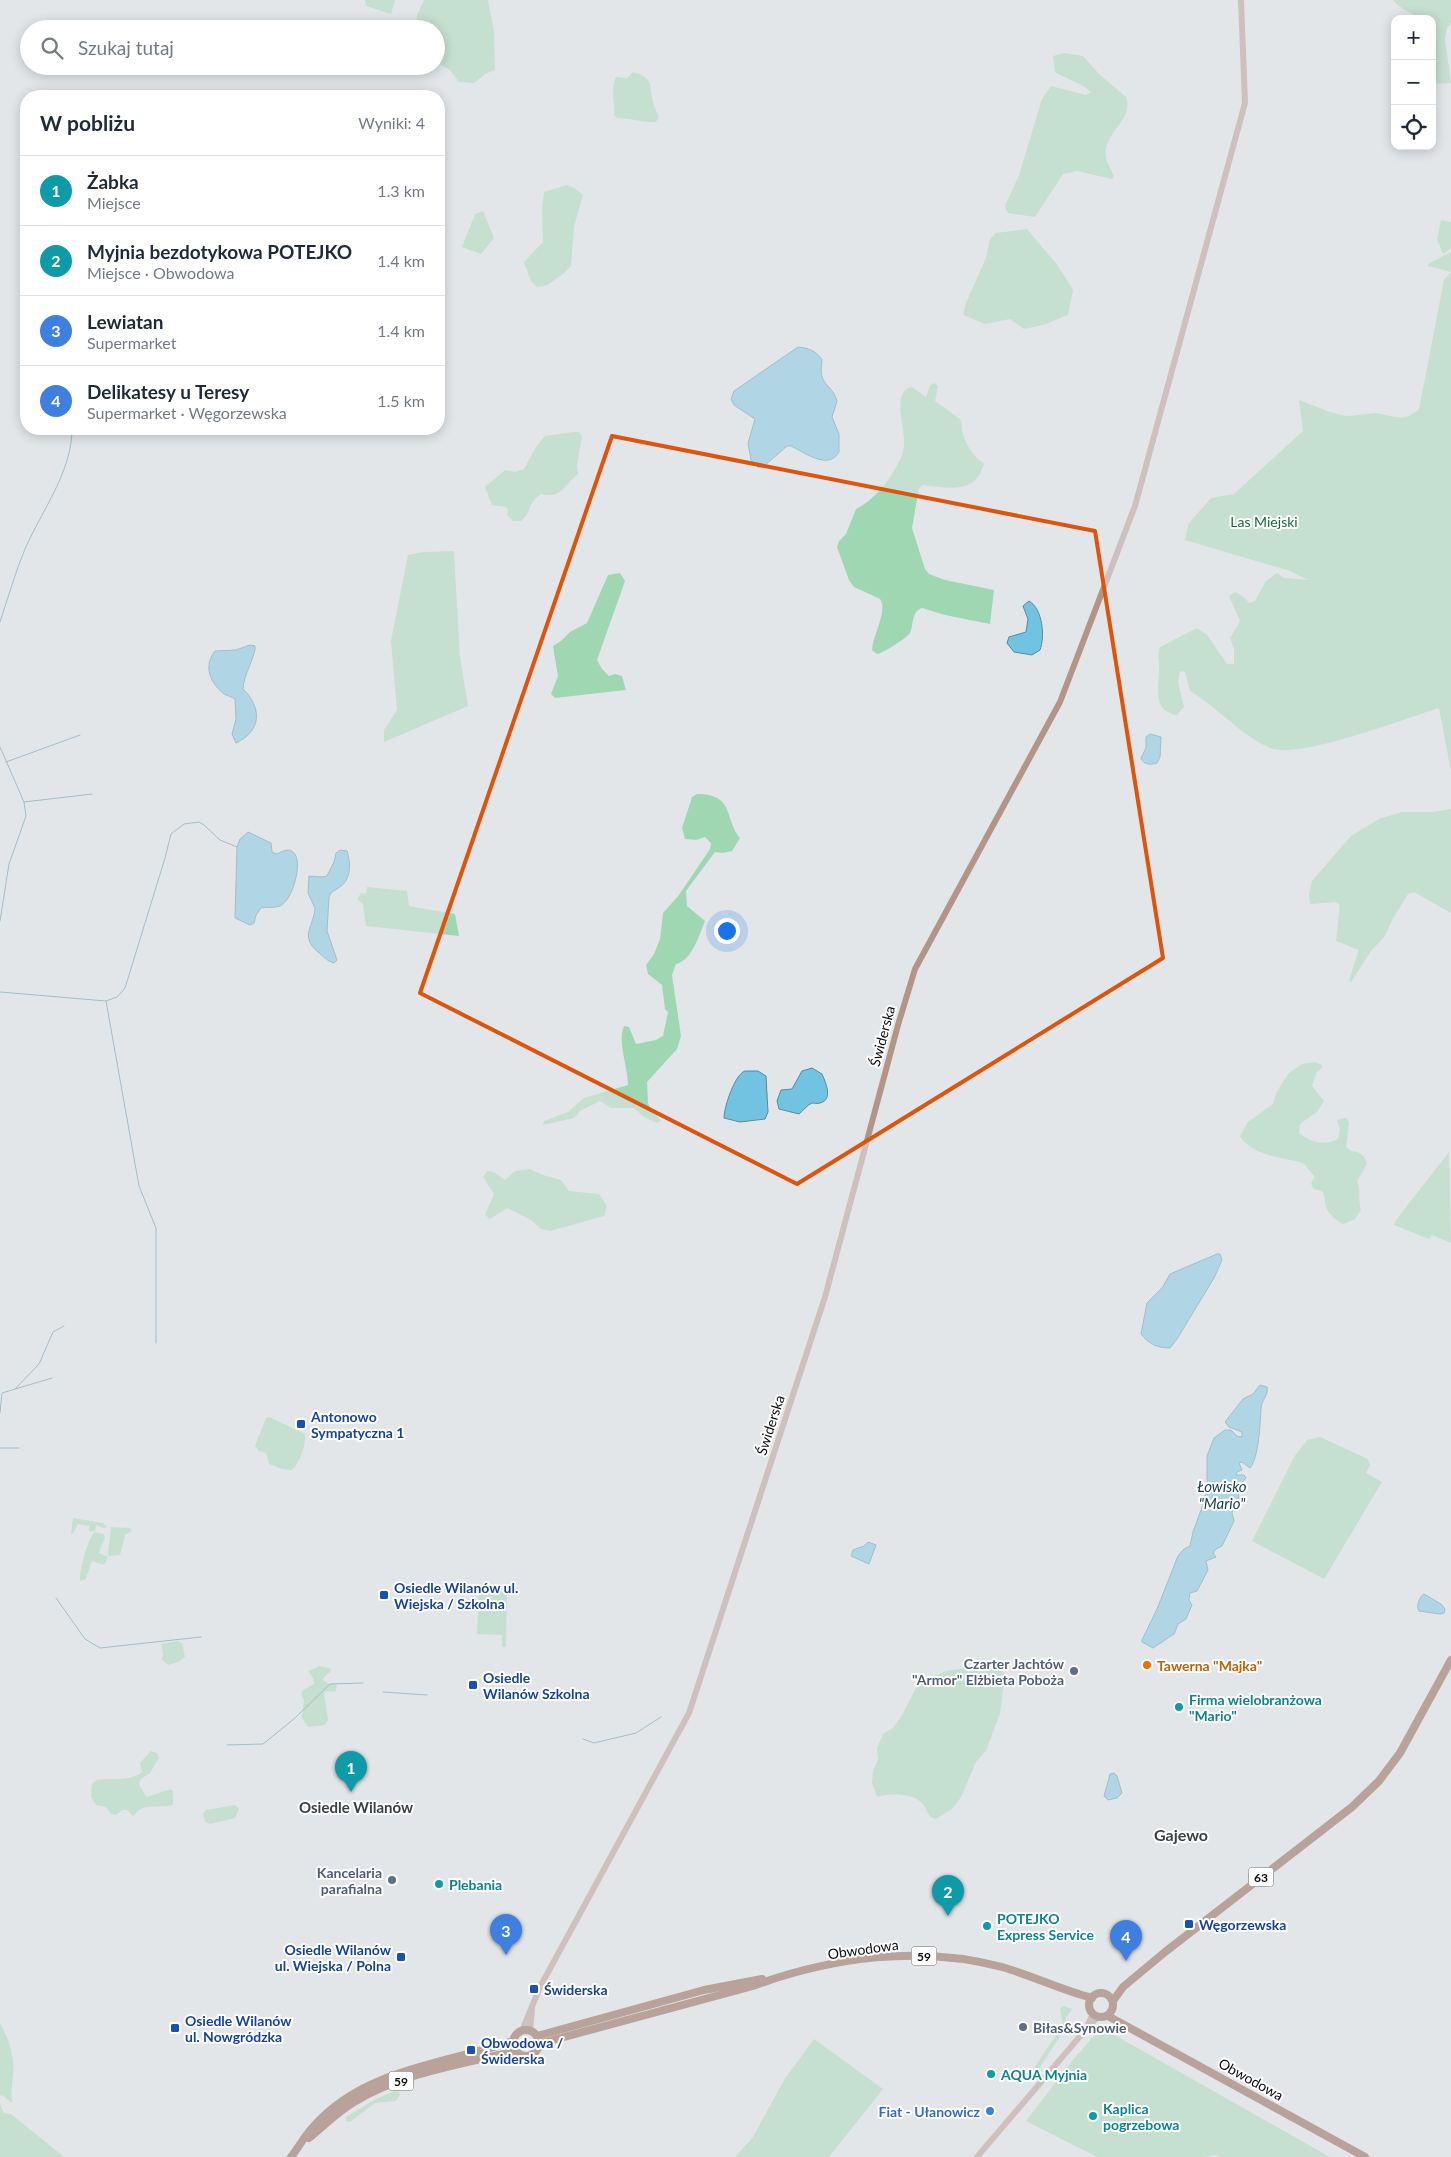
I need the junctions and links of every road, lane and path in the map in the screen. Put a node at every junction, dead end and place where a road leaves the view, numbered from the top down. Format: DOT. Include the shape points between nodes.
graph roads {
  1 [pos="1241,0"];
  2 [pos="1451,1660"];
  3 [pos="1110,1998"];
  4 [pos="1091,2001"];
  5 [pos="1110,2013"];
  6 [pos="1095,2015"];
  7 [pos="532,2035"];
  8 [pos="513,2041"];
  9 [pos="516,2051"];
  10 [pos="301,2144"];
  11 [pos="291,2157"];
  12 [pos="977,2157"];
  13 [pos="1365,2157"];
  1 -- 7 [label="street, Świderska" via="1245,103 1143,485 1060,702 914,969 825,1297 689,1713 532,2005"];
  2 -- 3 [label="main road, 63" via="1400,1753 1371,1789"];
  3 -- 4 [label="main road" via="1097,1994"];
  3 -- 5 [label="main road"];
  4 -- 6 [label="main road"];
  4 -- 7 [label="main road, Obwodowa / 59" via="1000,1967 934,1956 892,1956 858,1959 704,1990"];
  5 -- 6 [label="main road"];
  5 -- 13 [label="main road, Obwodowa"];
  6 -- 12 [label="street"];
  7 -- 8 [label="main road" via="516,2034"];
  7 -- 9 [label="main road, Obwodowa / 59" via="537,2049 531,2055"];
  8 -- 9 [label="main road"];
  8 -- 10 [label="main road, Obwodowa / 59" via="410,2070 368,2086 326,2114"];
  9 -- 10 [label="main road, Obwodowa / 59" via="388,2086 342,2110"];
  10 -- 11 [label="main road, Obwodowa / 59"];
}
